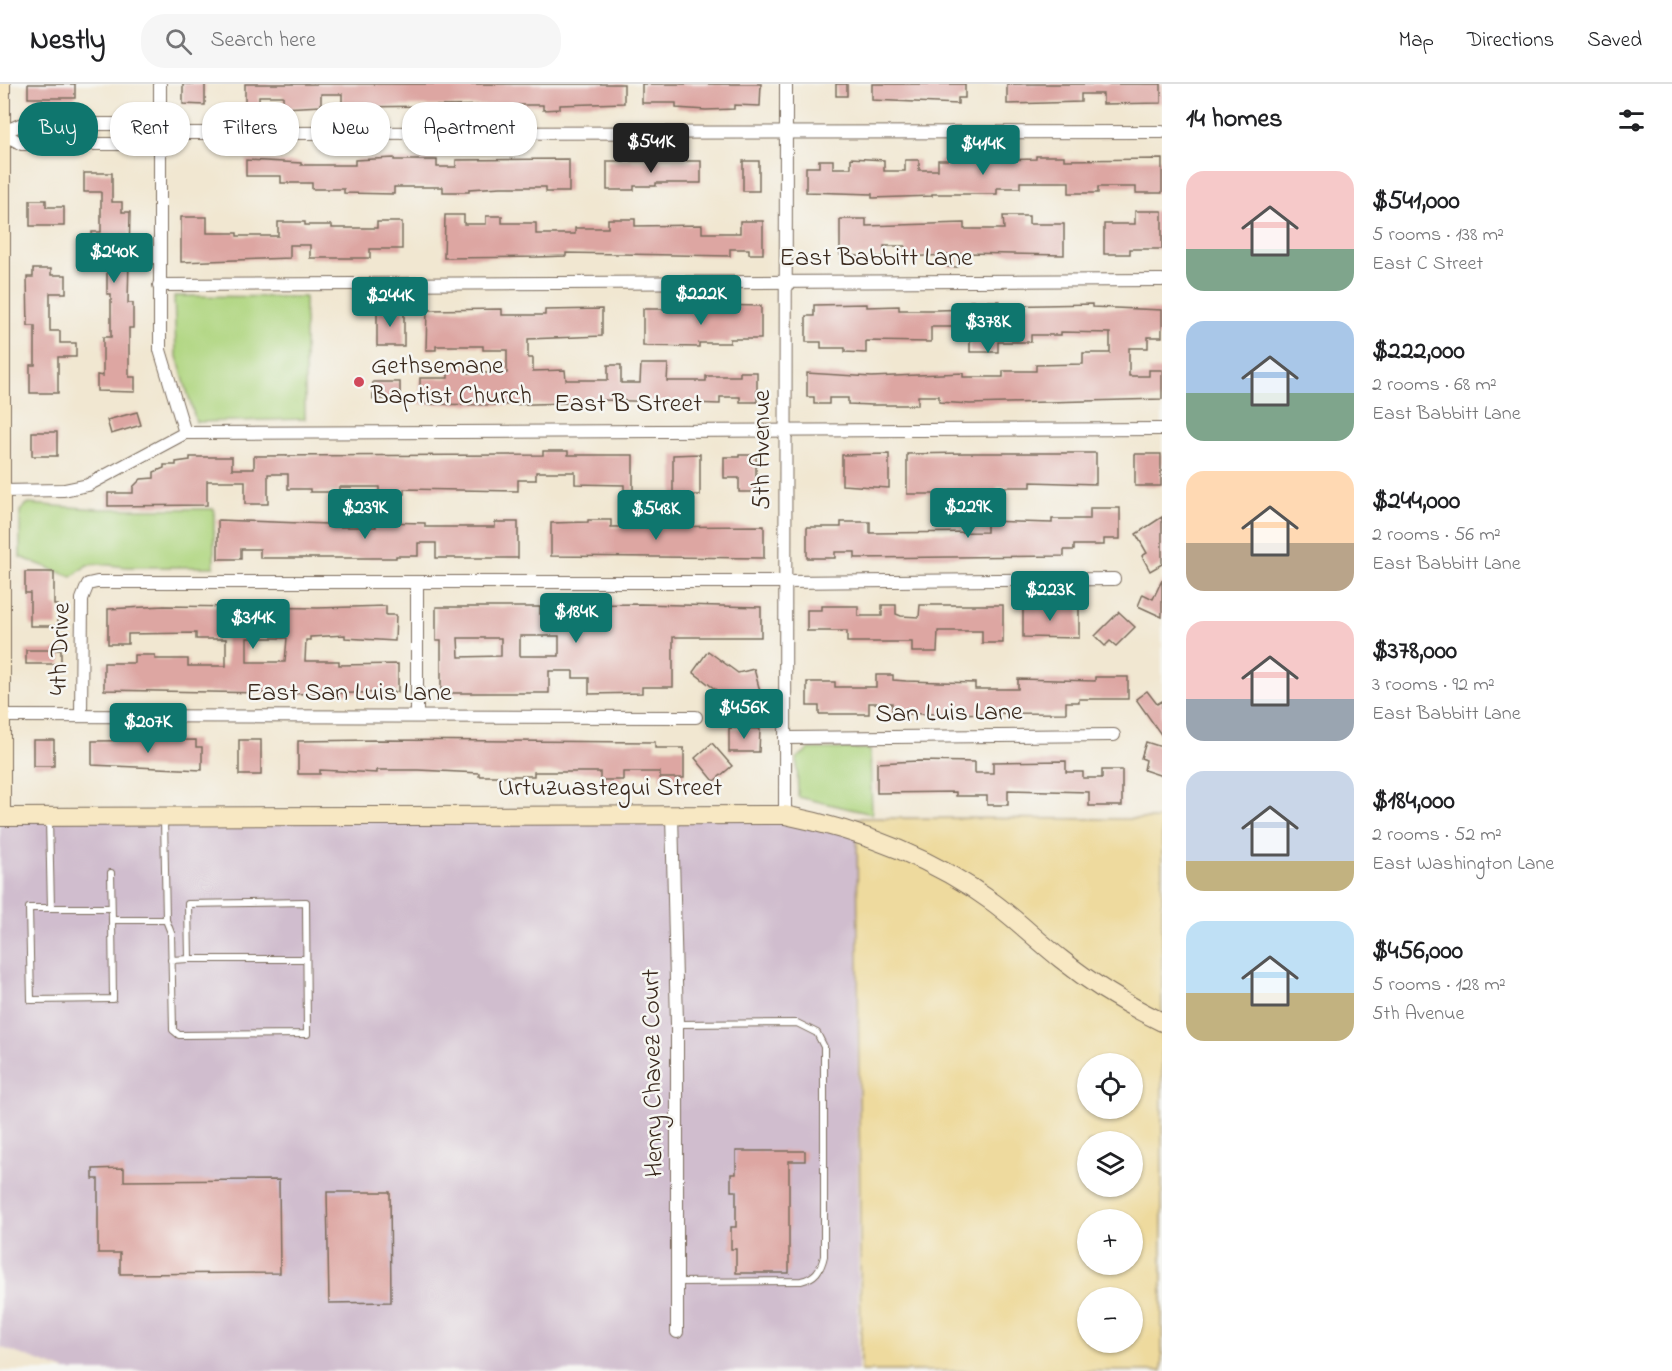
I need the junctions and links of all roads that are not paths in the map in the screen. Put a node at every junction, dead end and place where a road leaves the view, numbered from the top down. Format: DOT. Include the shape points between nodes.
graph roads {
  1 [pos="1,84"];
  2 [pos="160,84"];
  3 [pos="786,84"];
  4 [pos="160,102"];
  5 [pos="110,124"];
  6 [pos="786,131"];
  7 [pos="1162,132"];
  8 [pos="1,133"];
  9 [pos="190,134"];
  10 [pos="110,144"];
  11 [pos="159,156"];
  12 [pos="1162,280"];
  13 [pos="786,281"];
  14 [pos="159,285"];
  15 [pos="1162,429"];
  16 [pos="785,430"];
  17 [pos="185,433"];
  18 [pos="1,491"];
  19 [pos="1114,579"];
  20 [pos="785,582"];
  21 [pos="417,583"];
  22 [pos="1,708"];
  23 [pos="81,716"];
  24 [pos="417,716"];
  25 [pos="696,717"];
  26 [pos="1114,735"];
  27 [pos="785,738"];
  28 [pos="672,814"];
  29 [pos="785,815"];
  30 [pos="0,816"];
  31 [pos="49,816"];
  32 [pos="164,816"];
  33 [pos="111,873"];
  34 [pos="51,908"];
  35 [pos="111,908"];
  36 [pos="112,920"];
  37 [pos="166,920"];
  38 [pos="189,959"];
  39 [pos="306,959"];
  40 [pos="171,960"];
  41 [pos="1162,1022"];
  42 [pos="676,1024"];
  43 [pos="678,1282"];
  44 [pos="677,1332"];
  1 -- 8 [label="main road"];
  2 -- 4 [label="street"];
  3 -- 6 [label="street, 5th Avenue"];
  5 -- 8 [label="street" via="22,124"];
  6 -- 7 [label="street"];
  6 -- 9 [label="street"];
  6 -- 13 [label="street, 5th Avenue"];
  8 -- 10 [label="street" via="22,144"];
  8 -- 18 [label="main road"];
  11 -- 14 [label="street"];
  12 -- 13 [label="street, East Babbitt Lane"];
  13 -- 14 [label="street, East Babbitt Lane"];
  13 -- 16 [label="street, 5th Avenue"];
  14 -- 17 [label="street" via="161,358"];
  15 -- 16 [label="street, East B Street"];
  16 -- 17 [label="street, East B Street"];
  16 -- 20 [label="street, 5th Avenue"];
  17 -- 18 [label="street, East B Street" via="88,485 64,490"];
  18 -- 22 [label="main road"];
  19 -- 20 [label="street"];
  20 -- 21 [label="street"];
  20 -- 27 [label="street, 5th Avenue"];
  21 -- 23 [label="street, 4th Drive" via="88,584 82,600"];
  21 -- 24 [label="street"];
  22 -- 23 [label="street, East San Luis Lane"];
  22 -- 30 [label="main road"];
  23 -- 24 [label="street, East San Luis Lane"];
  24 -- 25 [label="street, East San Luis Lane"];
  26 -- 27 [label="street, San Luis Lane"];
  27 -- 29 [label="street, 5th Avenue"];
  28 -- 29 [label="main road, Urtuzuastegui Street"];
  28 -- 32 [label="main road, Urtuzuastegui Street"];
  28 -- 42 [label="street, Henry Chavez Court"];
  29 -- 41 [label="main road, Urtuzuastegui Street" via="857,833 941,870 995,904 1093,982"];
  30 -- 31 [label="main road, Urtuzuastegui Street"];
  31 -- 32 [label="main road, Urtuzuastegui Street"];
  31 -- 34 [label="lane"];
  32 -- 37 [label="lane"];
  33 -- 35 [label="lane"];
  34 -- 35 [label="lane"];
  34 -- 36 [label="lane" via="29,908 31,1000 113,999"];
  35 -- 36 [label="lane"];
  36 -- 37 [label="lane"];
  37 -- 40 [label="lane" via="171,933"];
  38 -- 39 [label="lane"];
  38 -- 39 [label="lane" via="188,904 306,902"];
  38 -- 40 [label="lane"];
  39 -- 40 [label="lane" via="307,1034 179,1035 173,1030"];
  42 -- 43 [label="street, Henry Chavez Court"];
  42 -- 43 [label="lane" via="797,1023 817,1033 824,1047 824,1256 817,1273 801,1281"];
  43 -- 44 [label="street, Henry Chavez Court"];
}
